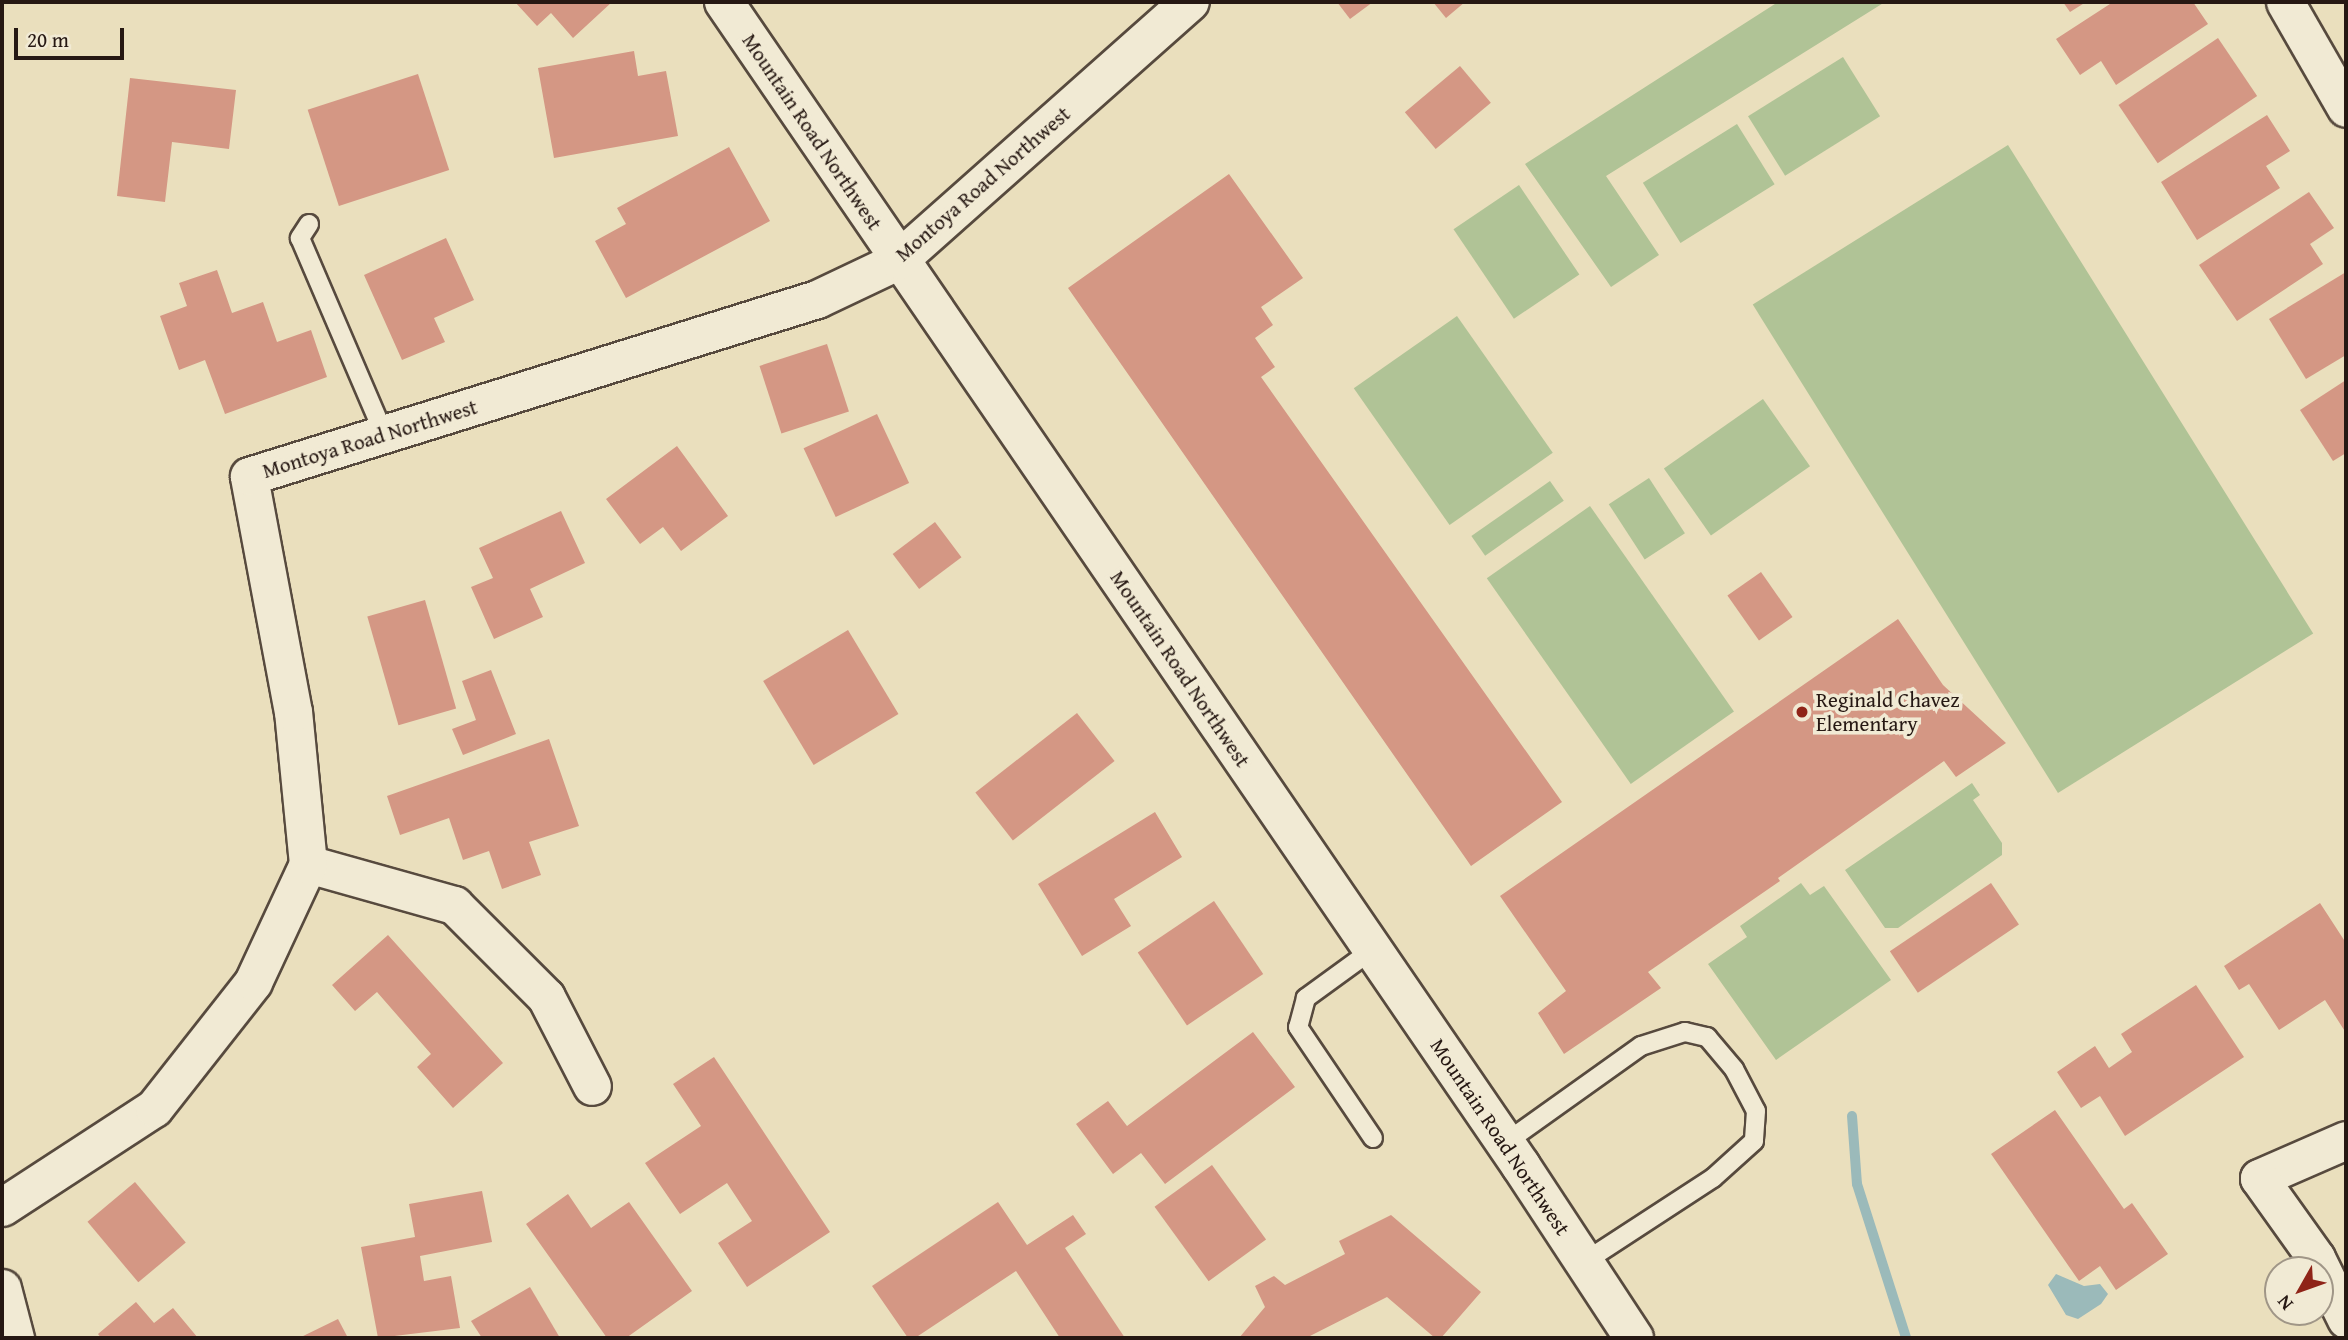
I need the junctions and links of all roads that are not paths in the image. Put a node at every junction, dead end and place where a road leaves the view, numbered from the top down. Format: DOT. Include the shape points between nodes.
graph roads {
  1 [pos="724,2"];
  2 [pos="1191,2"];
  3 [pos="2285,2"];
  4 [pos="2346,108"];
  5 [pos="309,224"];
  6 [pos="899,260"];
  7 [pos="384,434"];
  8 [pos="309,864"];
  9 [pos="1372,950"];
  10 [pos="592,1086"];
  11 [pos="1373,1138"];
  12 [pos="2346,1140"];
  13 [pos="1505,1143"];
  14 [pos="2,1207"];
  15 [pos="1584,1262"];
  16 [pos="2,1288"];
  17 [pos="2346,1319"];
  18 [pos="1631,1337"];
  19 [pos="15,1338"];
  1 -- 6 [label="street, Mountain Road Northwest"];
  2 -- 6 [label="street, Montoya Road Northwest"];
  3 -- 4 [label="street"];
  5 -- 7 [label="lane" via="300,238"];
  6 -- 7 [label="street, Montoya Road Northwest" via="817,299"];
  6 -- 9 [label="street, Mountain Road Northwest"];
  7 -- 8 [label="street, Montoya Road Northwest" via="250,476 293,712"];
  8 -- 10 [label="street" via="454,905 546,997"];
  8 -- 14 [label="street" via="253,982 154,1108"];
  9 -- 11 [label="lane" via="1306,998 1298,1027"];
  9 -- 13 [label="street, Mountain Road Northwest"];
  12 -- 17 [label="street" via="2259,1178 2316,1258"];
  13 -- 15 [label="street, Mountain Road Northwest"];
  13 -- 15 [label="lane" via="1642,1046 1685,1032 1707,1037 1734,1069 1756,1111 1754,1141 1713,1178"];
  15 -- 18 [label="street, Mountain Road Northwest"];
  16 -- 19 [label="street"];
}
